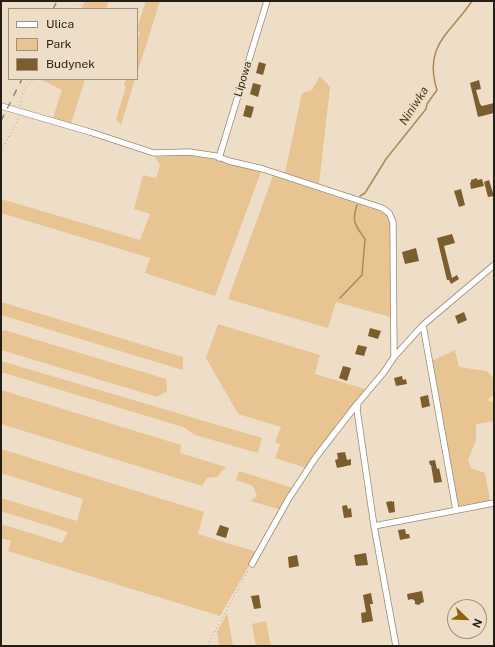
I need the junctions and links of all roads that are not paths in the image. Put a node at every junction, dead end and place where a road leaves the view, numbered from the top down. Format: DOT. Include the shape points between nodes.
graph roads {
  1 [pos="267,1"];
  2 [pos="1,106"];
  3 [pos="219,158"];
  4 [pos="494,265"];
  5 [pos="423,325"];
  6 [pos="394,357"];
  7 [pos="358,403"];
  8 [pos="494,503"];
  9 [pos="456,510"];
  10 [pos="374,526"];
  11 [pos="252,564"];
  12 [pos="396,646"];
  1 -- 3 [label="street, Lipowa"];
  2 -- 3 [label="street" via="154,153 189,152"];
  3 -- 6 [label="street" via="277,174 382,208 389,213 393,222"];
  4 -- 5 [label="street"];
  5 -- 6 [label="street"];
  5 -- 9 [label="street"];
  6 -- 7 [label="street"];
  7 -- 10 [label="street"];
  7 -- 11 [label="street" via="308,469"];
  8 -- 9 [label="street"];
  9 -- 10 [label="street"];
  10 -- 12 [label="street"];
}
